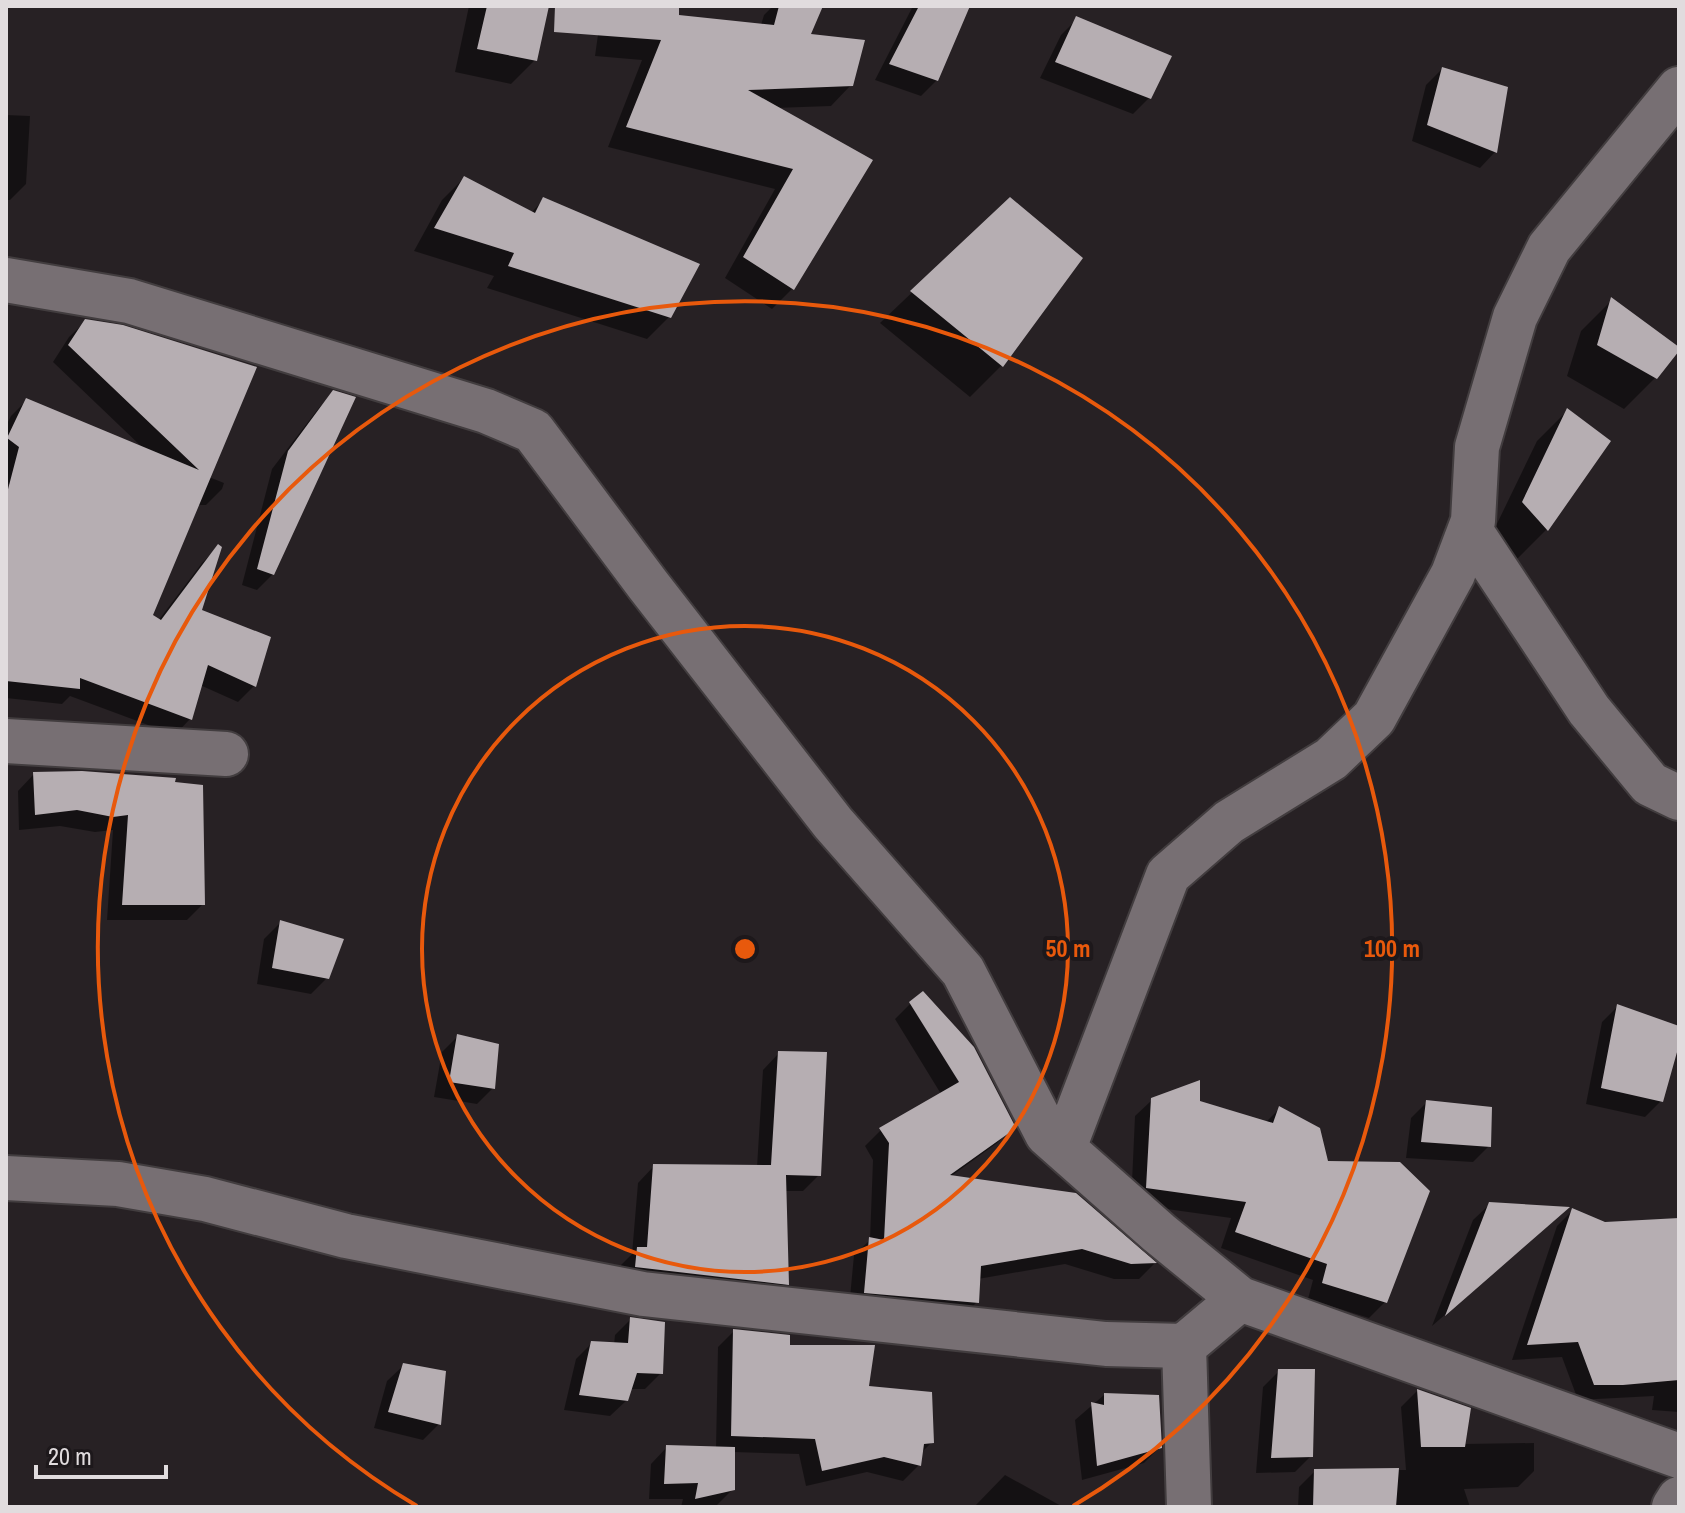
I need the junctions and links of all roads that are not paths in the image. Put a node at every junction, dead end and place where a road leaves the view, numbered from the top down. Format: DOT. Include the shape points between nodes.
graph roads {
  1 [pos="1679,89"];
  2 [pos="6,280"];
  3 [pos="1470,530"];
  4 [pos="6,741"];
  5 [pos="226,754"];
  6 [pos="1679,798"];
  7 [pos="1064,1148"];
  8 [pos="6,1178"];
  9 [pos="1240,1299"];
  10 [pos="1184,1346"];
  11 [pos="1679,1456"];
  12 [pos="1679,1499"];
  13 [pos="1189,1507"];
  14 [pos="1674,1507"];
  1 -- 3 [label="street" via="1549,248 1515,317 1477,447"];
  2 -- 7 [label="street" via="129,301 486,411 533,431 833,823 963,971 1047,1134"];
  3 -- 6 [label="street" via="1589,710 1650,784"];
  3 -- 7 [label="street" via="1453,574 1374,718 1331,759 1229,822 1168,875"];
  4 -- 5 [label="street"];
  7 -- 9 [label="street"];
  8 -- 10 [label="street" via="118,1184 205,1199 346,1236 643,1294 1106,1344"];
  9 -- 10 [label="street"];
  9 -- 11 [label="street"];
  10 -- 13 [label="street"];
  12 -- 14 [label="street"];
}
